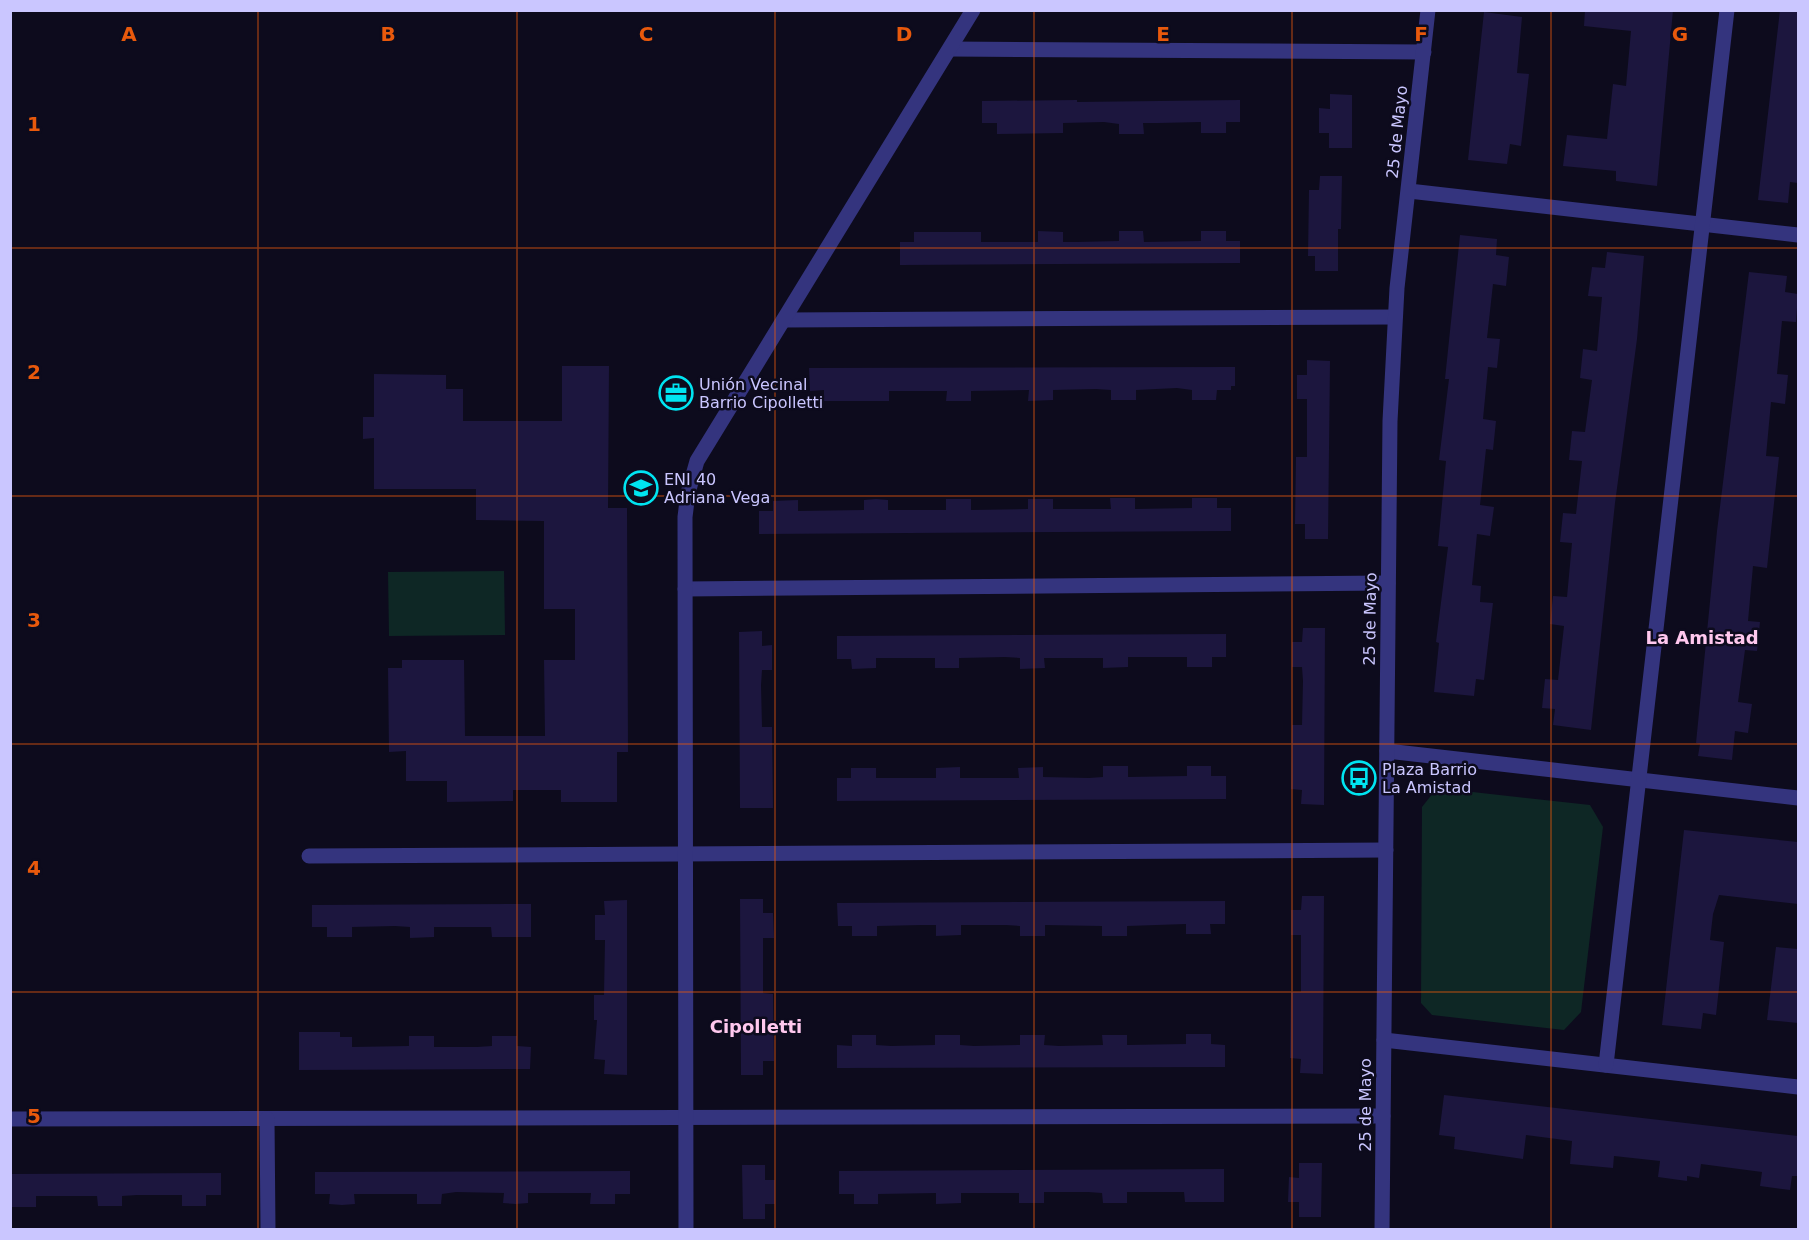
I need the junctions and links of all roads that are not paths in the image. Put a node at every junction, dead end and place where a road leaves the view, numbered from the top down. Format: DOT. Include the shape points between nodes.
graph roads {
  1 [pos="974,10"];
  2 [pos="1428,10"];
  3 [pos="1726,10"];
  4 [pos="950,49"];
  5 [pos="1424,52"];
  6 [pos="1409,191"];
  7 [pos="1702,224"];
  8 [pos="1798,235"];
  9 [pos="1395,316"];
  10 [pos="784,320"];
  11 [pos="1388,583"];
  12 [pos="685,589"];
  13 [pos="1387,751"];
  14 [pos="1639,780"];
  15 [pos="1798,798"];
  16 [pos="1386,850"];
  17 [pos="686,855"];
  18 [pos="309,856"];
  19 [pos="1384,1041"];
  20 [pos="1606,1065"];
  21 [pos="1798,1087"];
  22 [pos="1383,1116"];
  23 [pos="686,1118"];
  24 [pos="10,1119"];
  25 [pos="267,1119"];
  26 [pos="268,1230"];
  27 [pos="686,1230"];
  28 [pos="1382,1230"];
  1 -- 4 [label="street"];
  2 -- 5 [label="street, 25 de Mayo"];
  3 -- 7 [label="street"];
  4 -- 5 [label="street"];
  4 -- 10 [label="street"];
  5 -- 6 [label="street, 25 de Mayo"];
  6 -- 7 [label="street"];
  6 -- 9 [label="street, 25 de Mayo"];
  7 -- 8 [label="street"];
  7 -- 14 [label="street"];
  9 -- 10 [label="street"];
  9 -- 11 [label="street, 25 de Mayo"];
  10 -- 12 [label="street" via="695,465 685,517"];
  11 -- 12 [label="street"];
  11 -- 13 [label="street, 25 de Mayo"];
  12 -- 17 [label="street"];
  13 -- 14 [label="street"];
  13 -- 16 [label="street, 25 de Mayo"];
  14 -- 15 [label="street"];
  14 -- 20 [label="street"];
  16 -- 17 [label="street"];
  16 -- 19 [label="street, 25 de Mayo"];
  17 -- 18 [label="street"];
  17 -- 23 [label="street"];
  19 -- 20 [label="street"];
  19 -- 22 [label="street, 25 de Mayo"];
  20 -- 21 [label="street"];
  22 -- 23 [label="street"];
  22 -- 28 [label="street, 25 de Mayo"];
  23 -- 25 [label="street"];
  23 -- 27 [label="street"];
  24 -- 25 [label="street"];
  25 -- 26 [label="street"];
}
